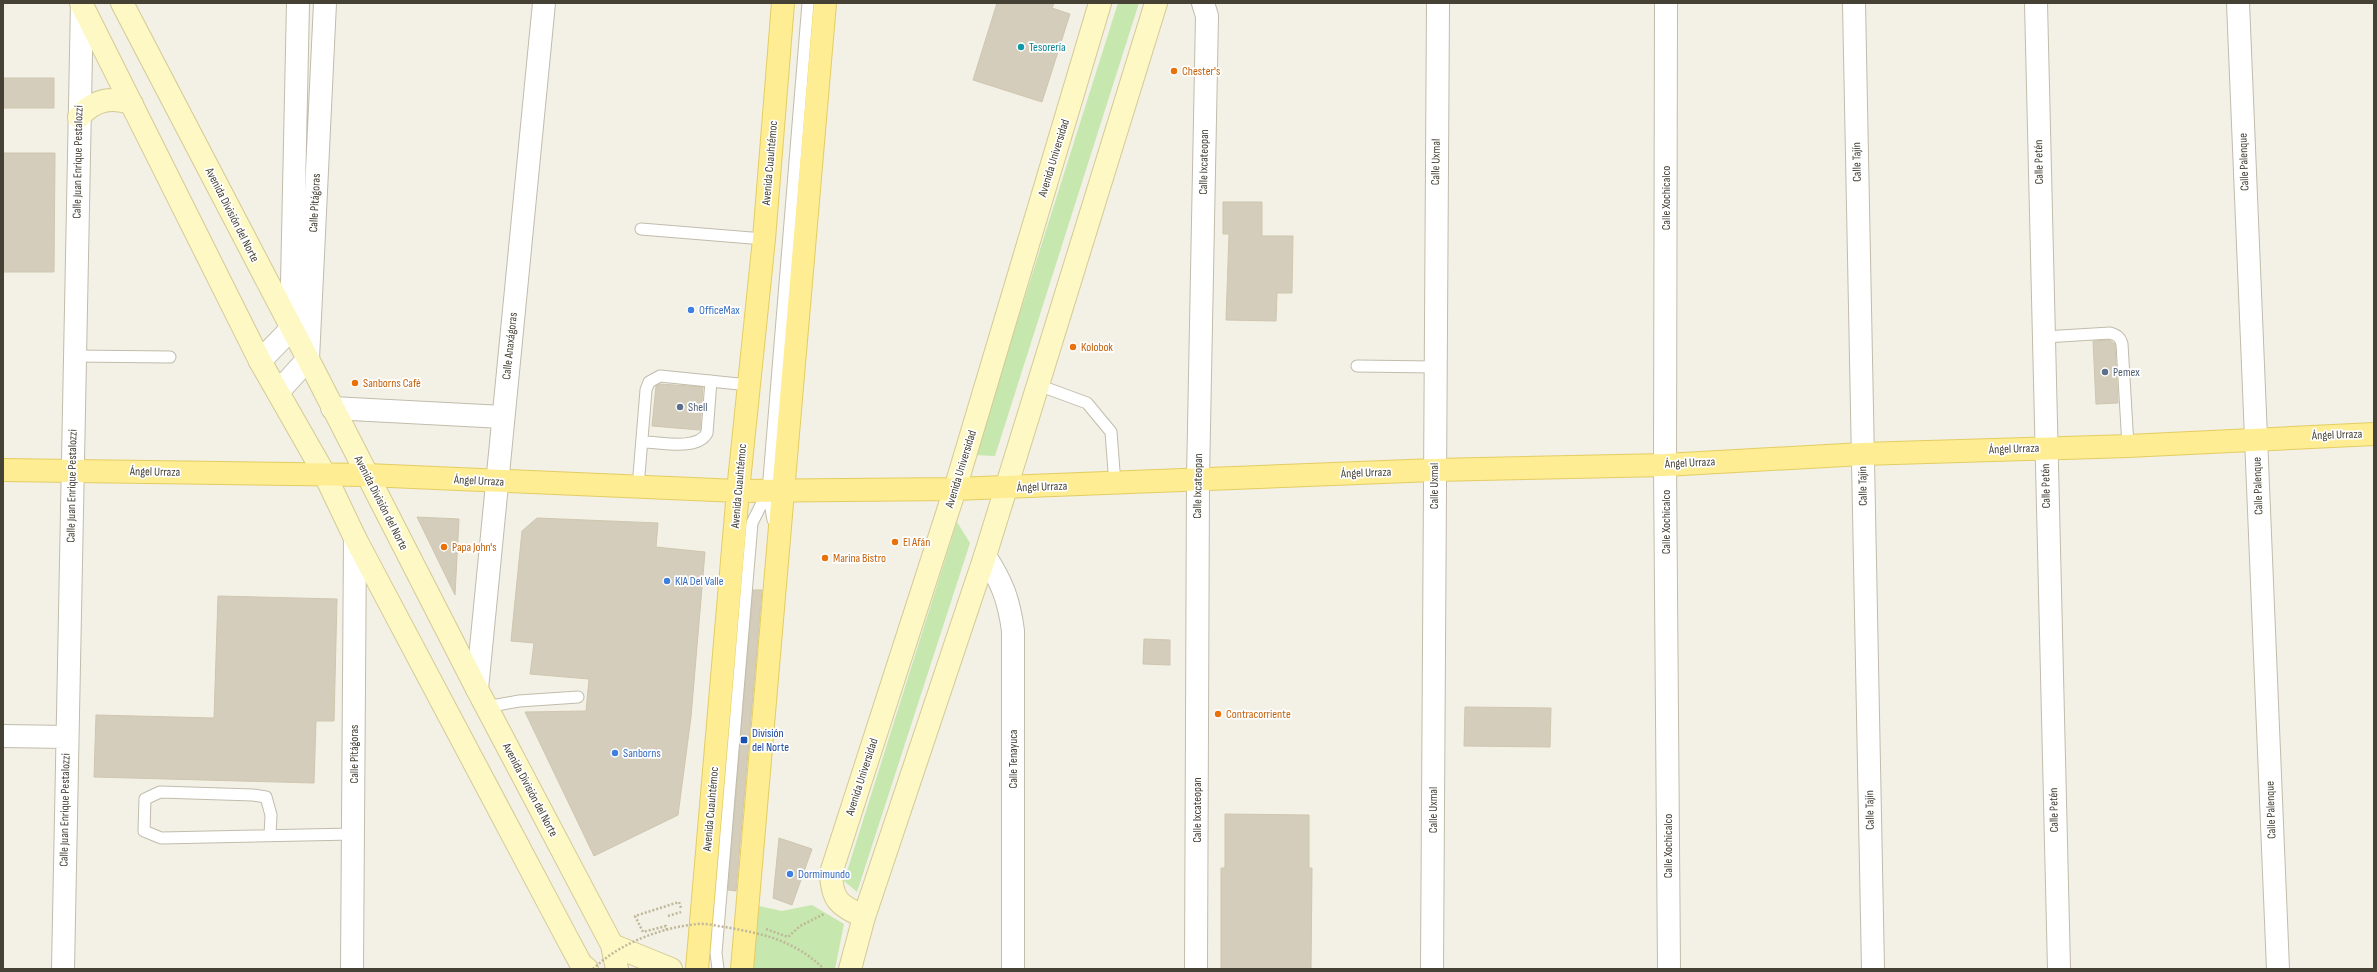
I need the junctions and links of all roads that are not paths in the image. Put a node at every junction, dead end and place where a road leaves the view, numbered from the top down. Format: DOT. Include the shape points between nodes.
graph roads {
  1 [pos="122,3"];
  2 [pos="298,3"];
  3 [pos="325,3"];
  4 [pos="544,3"];
  5 [pos="784,3"];
  6 [pos="808,3"];
  7 [pos="825,3"];
  8 [pos="1100,3"];
  9 [pos="1156,3"];
  10 [pos="1203,3"];
  11 [pos="1438,3"];
  12 [pos="1666,3"];
  13 [pos="1854,3"];
  14 [pos="2036,3"];
  15 [pos="2238,3"];
  16 [pos="81,4"];
  17 [pos="132,104"];
  18 [pos="79,117"];
  19 [pos="641,229"];
  20 [pos="764,239"];
  21 [pos="291,330"];
  22 [pos="2044,337"];
  23 [pos="74,356"];
  24 [pos="170,357"];
  25 [pos="308,359"];
  26 [pos="260,361"];
  27 [pos="1357,366"];
  28 [pos="1434,367"];
  29 [pos="711,381"];
  30 [pos="749,385"];
  31 [pos="1038,385"];
  32 [pos="278,392"];
  33 [pos="332,408"];
  34 [pos="502,417"];
  35 [pos="2374,434"];
  36 [pos="2256,439"];
  37 [pos="643,442"];
  38 [pos="2128,446"];
  39 [pos="2045,448"];
  40 [pos="1862,454"];
  41 [pos="1665,465"];
  42 [pos="3,470"];
  43 [pos="1434,470"];
  44 [pos="72,471"];
  45 [pos="325,475"];
  46 [pos="367,475"];
  47 [pos="1198,479"];
  48 [pos="496,482"];
  49 [pos="1115,484"];
  50 [pos="638,487"];
  51 [pos="1006,488"];
  52 [pos="955,489"];
  53 [pos="738,491"];
  54 [pos="775,491"];
  55 [pos="355,538"];
  56 [pos="985,556"];
  57 [pos="578,697"];
  58 [pos="481,698"];
  59 [pos="3,736"];
  60 [pos="67,737"];
  61 [pos="353,834"];
  62 [pos="270,835"];
  63 [pos="864,917"];
  64 [pos="612,945"];
  65 [pos="586,968"];
  66 [pos="62,969"];
  67 [pos="352,969"];
  68 [pos="617,969"];
  69 [pos="671,969"];
  70 [pos="697,969"];
  71 [pos="718,969"];
  72 [pos="732,969"];
  73 [pos="742,969"];
  74 [pos="850,969"];
  75 [pos="1013,969"];
  76 [pos="1196,969"];
  77 [pos="1432,969"];
  78 [pos="1669,969"];
  79 [pos="1873,969"];
  80 [pos="2058,969"];
  81 [pos="2278,969"];
  1 -- 21 [label="main road, Avenida División del Norte"];
  2 -- 21 [label="street, Calle Pitágoras"];
  3 -- 25 [label="street, Calle Pitágoras"];
  4 -- 34 [label="street, Calle Anaxágoras"];
  5 -- 20 [label="main road, Avenida Cuauhtémoc"];
  6 -- 54 [label="lane"];
  7 -- 54 [label="main road"];
  8 -- 52 [label="main road, Avenida Universidad"];
  9 -- 31 [label="main road"];
  10 -- 47 [label="street, Calle Ixcateopan" via="1207,16"];
  11 -- 28 [label="street, Calle Uxmal"];
  12 -- 41 [label="street, Calle Xochicalco"];
  13 -- 40 [label="street, Calle Tajín"];
  14 -- 22 [label="street, Calle Petén"];
  15 -- 36 [label="street, Calle Palenque"];
  16 -- 17 [label="main road"];
  16 -- 18 [label="street, Calle Juan Enrique Pestalozzi"];
  17 -- 18 [label="main road" via="123,100 103,100"];
  17 -- 26 [label="main road"];
  18 -- 23 [label="street, Calle Juan Enrique Pestalozzi"];
  19 -- 20 [label="lane"];
  20 -- 30 [label="main road, Avenida Cuauhtémoc"];
  21 -- 25 [label="main road, Avenida División del Norte"];
  21 -- 26 [label="street"];
  22 -- 38 [label="lane" via="2110,333 2120,338"];
  22 -- 39 [label="street, Calle Petén"];
  23 -- 24 [label="lane"];
  23 -- 44 [label="street, Calle Juan Enrique Pestalozzi"];
  25 -- 32 [label="street"];
  25 -- 33 [label="main road, Avenida División del Norte"];
  26 -- 32 [label="main road"];
  27 -- 28 [label="lane"];
  28 -- 43 [label="street, Calle Uxmal"];
  29 -- 30 [label="lane"];
  29 -- 37 [label="lane" via="707,433 704,438 692,444"];
  29 -- 37 [label="lane" via="660,376 649,382 646,390"];
  30 -- 53 [label="main road, Avenida Cuauhtémoc"];
  31 -- 49 [label="lane" via="1086,403 1111,432"];
  31 -- 51 [label="main road"];
  32 -- 45 [label="main road"];
  33 -- 34 [label="street"];
  33 -- 46 [label="main road, Avenida División del Norte"];
  34 -- 48 [label="street, Calle Anaxágoras"];
  35 -- 36 [label="main road, Ángel Urraza"];
  36 -- 38 [label="main road, Ángel Urraza"];
  36 -- 81 [label="street, Calle Palenque"];
  37 -- 50 [label="lane"];
  38 -- 39 [label="main road, Ángel Urraza"];
  39 -- 40 [label="main road, Ángel Urraza"];
  39 -- 80 [label="street, Calle Petén"];
  40 -- 41 [label="main road, Ángel Urraza"];
  40 -- 79 [label="street, Calle Tajín"];
  41 -- 43 [label="main road, Ángel Urraza"];
  41 -- 78 [label="street, Calle Xochicalco"];
  42 -- 44 [label="main road, Ángel Urraza"];
  43 -- 47 [label="main road, Ángel Urraza"];
  43 -- 77 [label="street, Calle Uxmal"];
  44 -- 45 [label="main road, Ángel Urraza"];
  44 -- 60 [label="street, Calle Juan Enrique Pestalozzi"];
  45 -- 46 [label="main road, Ángel Urraza"];
  45 -- 55 [label="main road"];
  46 -- 48 [label="main road, Ángel Urraza"];
  46 -- 58 [label="main road, Avenida División del Norte"];
  47 -- 49 [label="main road, Ángel Urraza"];
  47 -- 76 [label="street, Calle Ixcateopan"];
  48 -- 50 [label="main road, Ángel Urraza"];
  48 -- 58 [label="street, Calle Anaxágoras"];
  49 -- 51 [label="main road, Ángel Urraza"];
  50 -- 53 [label="main road, Ángel Urraza"];
  51 -- 52 [label="main road, Ángel Urraza"];
  51 -- 56 [label="main road"];
  52 -- 54 [label="main road, Ángel Urraza"];
  52 -- 63 [label="main road, Avenida Universidad" via="831,873 832,889 840,905"];
  53 -- 54 [label="main road, Ángel Urraza"];
  53 -- 70 [label="main road, Avenida Cuauhtémoc"];
  54 -- 71 [label="lane" via="752,523 716,953"];
  54 -- 72 [label="lane" via="735,964"];
  54 -- 73 [label="main road"];
  55 -- 61 [label="street, Calle Pitágoras"];
  55 -- 65 [label="main road"];
  56 -- 63 [label="main road"];
  56 -- 75 [label="street, Calle Tenayuca" via="1001,580 1010,608 1013,631"];
  57 -- 58 [label="lane" via="519,701"];
  58 -- 64 [label="main road, Avenida División del Norte"];
  59 -- 60 [label="street"];
  60 -- 66 [label="street, Calle Juan Enrique Pestalozzi"];
  61 -- 62 [label="lane"];
  61 -- 67 [label="street, Calle Pitágoras"];
  62 -- 62 [label="lane" via="271,815 266,798 253,795 160,792 145,799 144,831 161,838"];
  63 -- 74 [label="main road"];
  64 -- 68 [label="main road"];
  64 -- 69 [label="main road"];
}
